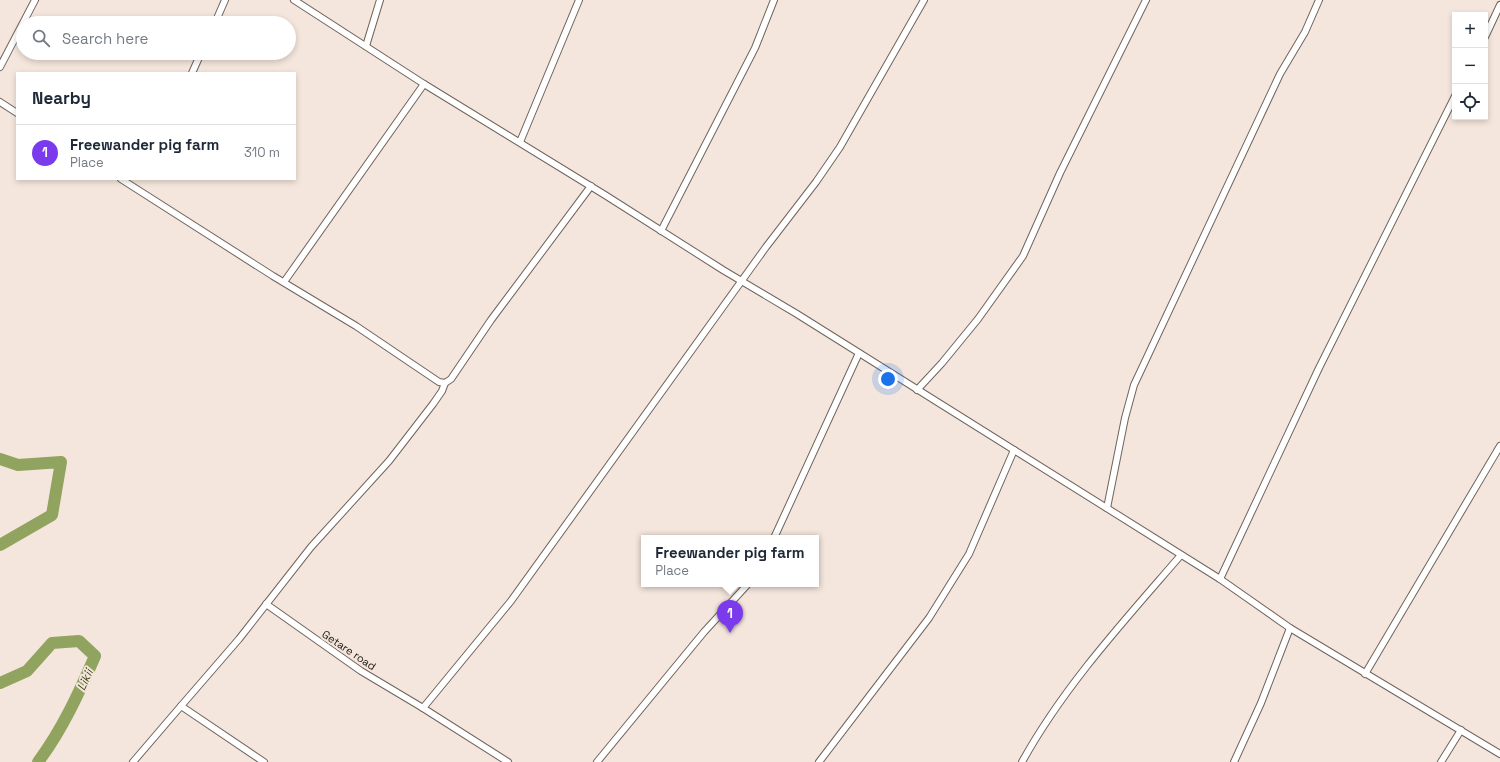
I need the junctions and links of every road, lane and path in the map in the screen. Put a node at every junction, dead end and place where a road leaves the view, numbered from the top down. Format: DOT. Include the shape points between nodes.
graph roads {
  1 [pos="34,0"];
  2 [pos="225,0"];
  3 [pos="294,0"];
  4 [pos="380,0"];
  5 [pos="580,0"];
  6 [pos="774,0"];
  7 [pos="924,0"];
  8 [pos="1146,0"];
  9 [pos="1319,0"];
  10 [pos="1500,5"];
  11 [pos="26,16"];
  12 [pos="218,16"];
  13 [pos="1488,31"];
  14 [pos="16,35"];
  15 [pos="366,46"];
  16 [pos="198,60"];
  17 [pos="0,67"];
  18 [pos="192,72"];
  19 [pos="424,84"];
  20 [pos="0,102"];
  21 [pos="1452,102"];
  22 [pos="16,112"];
  23 [pos="520,142"];
  24 [pos="123,180"];
  25 [pos="591,186"];
  26 [pos="661,231"];
  27 [pos="743,281"];
  28 [pos="284,282"];
  29 [pos="859,353"];
  30 [pos="445,383"];
  31 [pos="916,390"];
  32 [pos="1500,446"];
  33 [pos="1014,450"];
  34 [pos="1107,508"];
  35 [pos="775,535"];
  36 [pos="1181,555"];
  37 [pos="1220,580"];
  38 [pos="745,587"];
  39 [pos="266,604"];
  40 [pos="1290,628"];
  41 [pos="1365,674"];
  42 [pos="181,706"];
  43 [pos="423,708"];
  44 [pos="1460,730"];
  45 [pos="1500,754"];
  46 [pos="134,762"];
  47 [pos="264,762"];
  48 [pos="508,762"];
  49 [pos="598,762"];
  50 [pos="819,762"];
  51 [pos="1022,762"];
  52 [pos="1234,762"];
  53 [pos="1441,762"];
  1 -- 11 [label="street"];
  2 -- 12 [label="street"];
  3 -- 15 [label="street"];
  4 -- 15 [label="street"];
  5 -- 23 [label="street"];
  6 -- 26 [label="street" via="755,48"];
  7 -- 27 [label="street" via="840,147"];
  8 -- 31 [label="street" via="1060,173 1023,256 978,319"];
  9 -- 34 [label="street" via="1301,39 1280,74 1134,385"];
  10 -- 13 [label="street"];
  14 -- 17 [label="street"];
  15 -- 19 [label="street"];
  16 -- 18 [label="street"];
  19 -- 23 [label="street"];
  19 -- 28 [label="street"];
  20 -- 22 [label="street"];
  21 -- 37 [label="street" via="1319,368"];
  23 -- 25 [label="street"];
  24 -- 28 [label="street"];
  25 -- 26 [label="street"];
  25 -- 30 [label="street" via="491,320 460,367"];
  26 -- 27 [label="street"];
  27 -- 29 [label="street"];
  27 -- 43 [label="street" via="511,601"];
  28 -- 30 [label="street" via="356,326 439,382"];
  29 -- 31 [label="street"];
  29 -- 35 [label="street"];
  30 -- 39 [label="street" via="433,404 389,461 311,547"];
  31 -- 33 [label="street"];
  32 -- 41 [label="street"];
  33 -- 34 [label="street"];
  33 -- 50 [label="street" via="969,554 929,618"];
  34 -- 36 [label="street"];
  36 -- 37 [label="street"];
  36 -- 51 [label="street" via="1105,644 1051,715"];
  37 -- 40 [label="street"];
  38 -- 49 [label="street" via="704,632"];
  39 -- 42 [label="street"];
  39 -- 43 [label="street, Getare road" via="361,671"];
  40 -- 41 [label="street"];
  40 -- 52 [label="street" via="1264,696"];
  41 -- 44 [label="street"];
  42 -- 46 [label="street"];
  42 -- 47 [label="street"];
  43 -- 48 [label="street, Getare road"];
  44 -- 45 [label="street"];
  44 -- 53 [label="street"];
}
